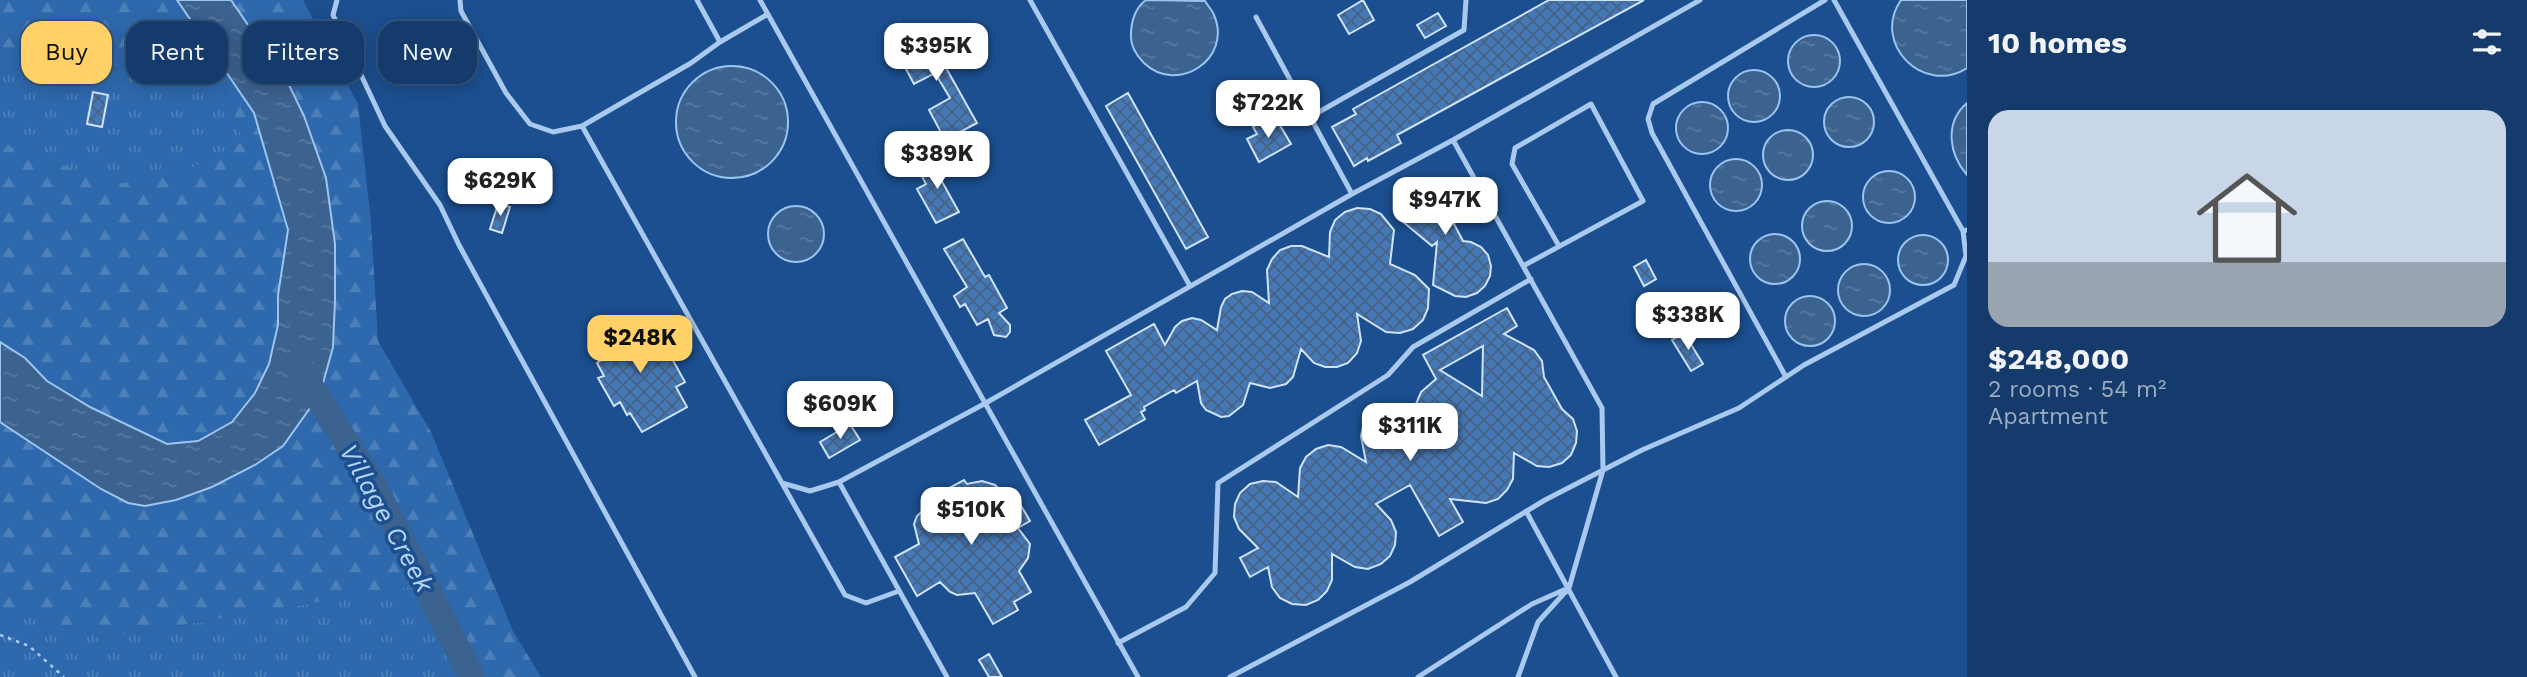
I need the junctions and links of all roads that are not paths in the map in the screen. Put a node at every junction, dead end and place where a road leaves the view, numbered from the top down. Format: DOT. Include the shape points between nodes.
graph roads {
  1 [pos="337,0"];
  2 [pos="460,0"];
  3 [pos="696,0"];
  4 [pos="760,0"];
  5 [pos="1030,0"];
  6 [pos="1466,0"];
  7 [pos="1700,0"];
  8 [pos="1825,0"];
  9 [pos="1833,0"];
  10 [pos="768,14"];
  11 [pos="1256,17"];
  12 [pos="720,42"];
  13 [pos="1310,117"];
  14 [pos="582,126"];
  15 [pos="1453,140"];
  16 [pos="1352,194"];
  17 [pos="1965,230"];
  18 [pos="1559,246"];
  19 [pos="1523,266"];
  20 [pos="1531,279"];
  21 [pos="1190,286"];
  22 [pos="1786,377"];
  23 [pos="984,404"];
  24 [pos="1603,470"];
  25 [pos="839,482"];
  26 [pos="782,483"];
  27 [pos="1526,511"];
  28 [pos="1569,588"];
  29 [pos="899,590"];
  30 [pos="1118,643"];
  31 [pos="695,677"];
  32 [pos="947,677"];
  33 [pos="1138,677"];
  34 [pos="1230,677"];
  35 [pos="1418,677"];
  36 [pos="1518,677"];
  37 [pos="1616,677"];
  1 -- 31 [label="lane" via="333,15 386,126 440,205"];
  2 -- 14 [label="lane" via="461,12 506,93 530,124 553,132"];
  3 -- 12 [label="lane"];
  4 -- 10 [label="lane"];
  5 -- 21 [label="lane"];
  6 -- 13 [label="lane" via="1464,30"];
  7 -- 15 [label="lane"];
  8 -- 22 [label="lane" via="1653,104 1648,119 1651,133"];
  9 -- 17 [label="lane"];
  10 -- 12 [label="lane"];
  10 -- 23 [label="lane"];
  11 -- 13 [label="lane"];
  12 -- 14 [label="lane"];
  13 -- 16 [label="lane"];
  14 -- 26 [label="lane"];
  15 -- 16 [label="lane"];
  15 -- 19 [label="lane"];
  16 -- 21 [label="lane"];
  17 -- 22 [label="lane" via="1966,256 1954,285"];
  18 -- 18 [label="lane" via="1643,201 1591,104 1515,148 1512,164"];
  18 -- 19 [label="lane"];
  19 -- 20 [label="lane"];
  20 -- 24 [label="lane" via="1602,408"];
  20 -- 30 [label="lane" via="1413,347 1388,375 1218,483 1215,573 1186,607"];
  21 -- 23 [label="lane"];
  22 -- 24 [label="lane" via="1739,408"];
  23 -- 25 [label="lane"];
  23 -- 30 [label="lane"];
  24 -- 27 [label="lane"];
  24 -- 28 [label="lane"];
  25 -- 26 [label="lane" via="810,491"];
  25 -- 29 [label="lane"];
  26 -- 29 [label="lane" via="845,595 866,603"];
  27 -- 28 [label="lane"];
  27 -- 34 [label="lane" via="1410,582"];
  28 -- 35 [label="lane" via="1532,604"];
  28 -- 36 [label="lane" via="1538,622"];
  28 -- 37 [label="lane"];
  29 -- 32 [label="lane"];
  30 -- 33 [label="lane"];
}
